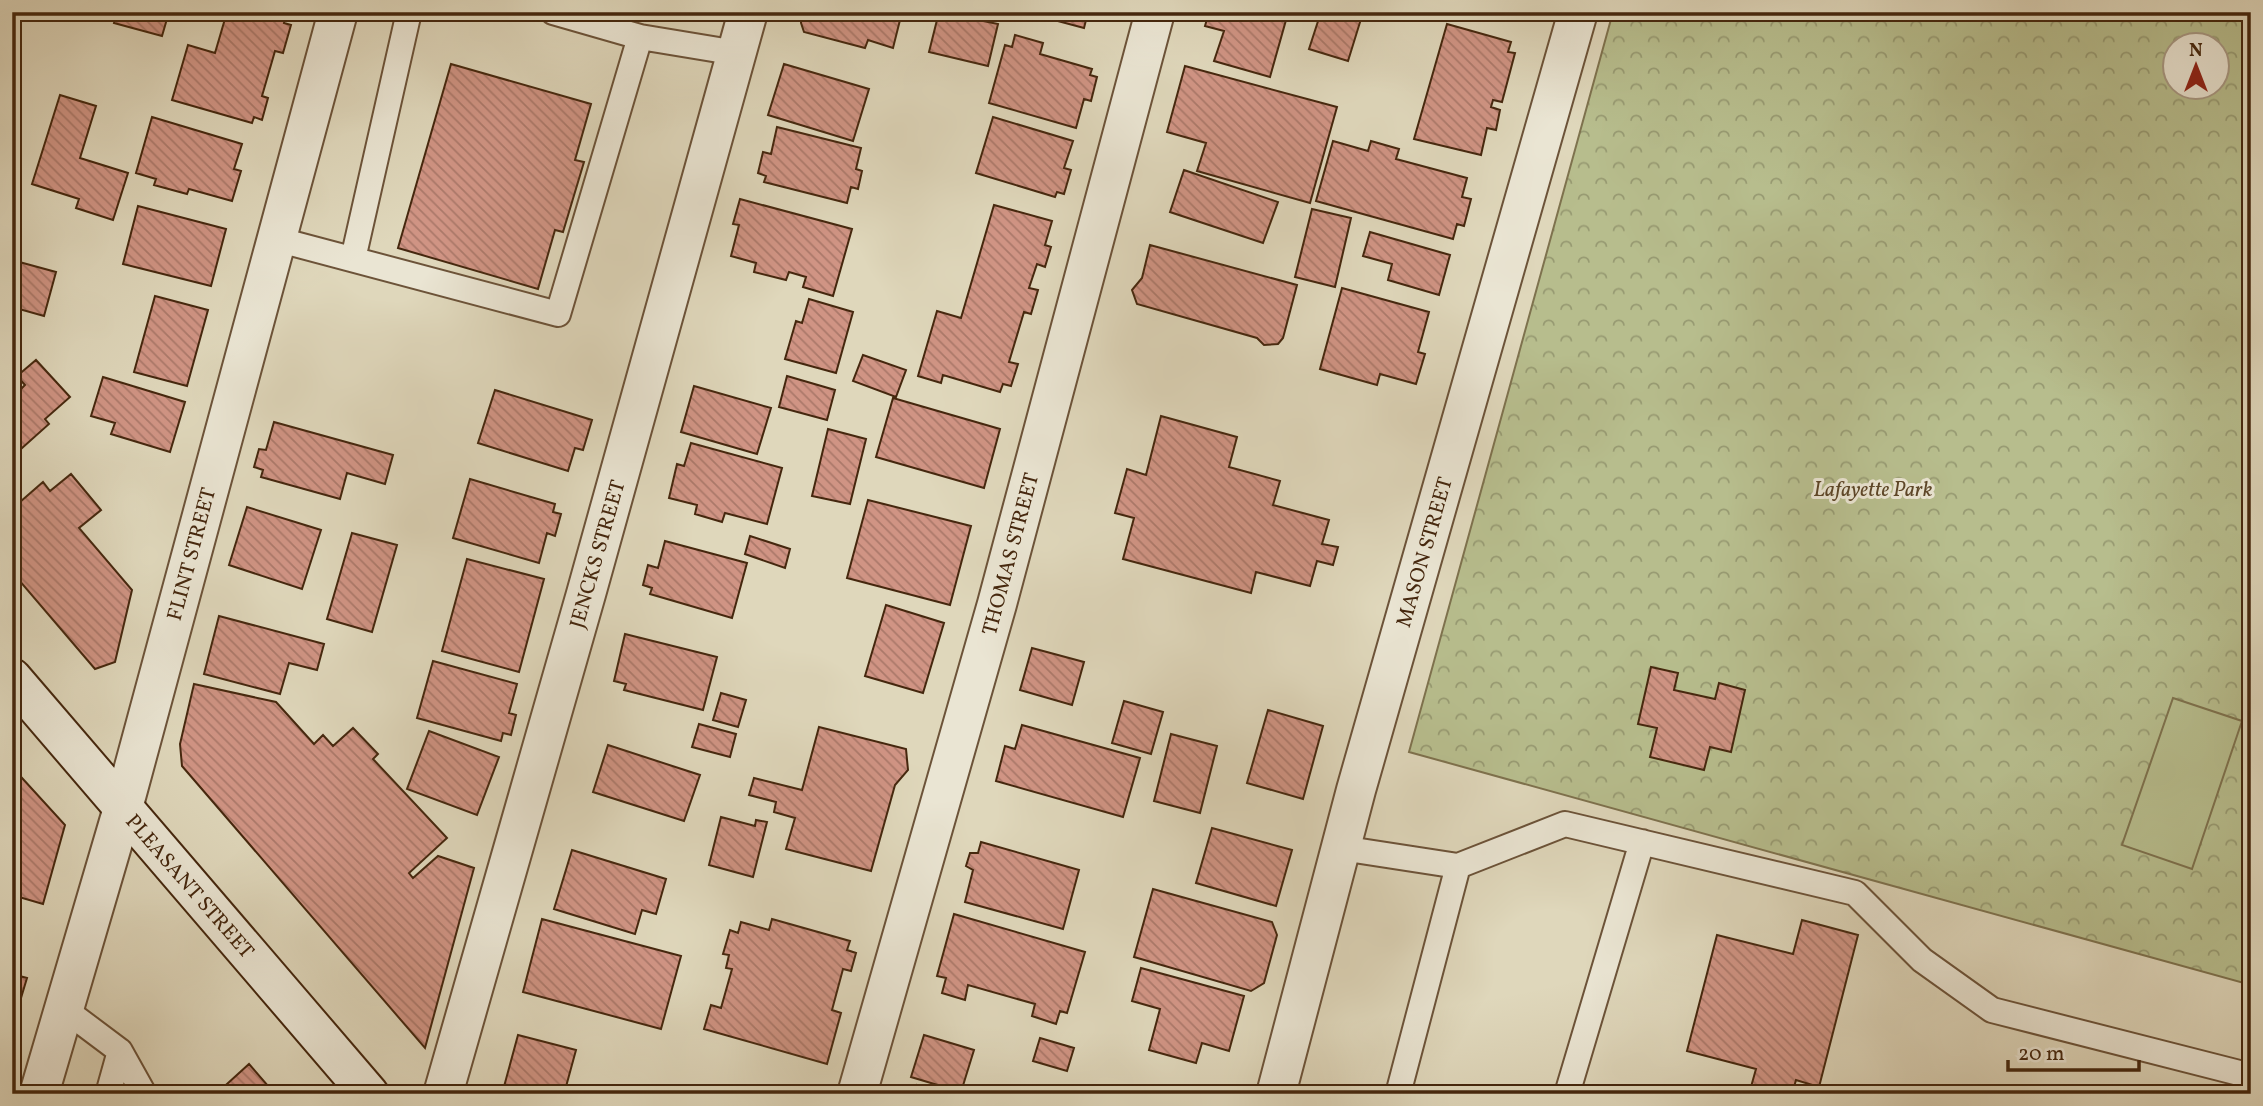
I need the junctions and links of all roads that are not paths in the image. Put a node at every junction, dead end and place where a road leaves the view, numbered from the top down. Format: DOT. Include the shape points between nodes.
graph roads {
  1 [pos="338,12"];
  2 [pos="409,12"];
  3 [pos="553,12"];
  4 [pos="748,12"];
  5 [pos="1155,12"];
  6 [pos="1578,12"];
  7 [pos="640,37"];
  8 [pos="737,53"];
  9 [pos="276,239"];
  10 [pos="353,259"];
  11 [pos="12,678"];
  12 [pos="124,808"];
  13 [pos="1642,842"];
  14 [pos="1341,848"];
  15 [pos="1458,866"];
  16 [pos="64,1009"];
  17 [pos="120,1051"];
  18 [pos="2251,1076"];
  19 [pos="39,1094"];
  20 [pos="108,1094"];
  21 [pos="144,1094"];
  22 [pos="369,1094"];
  23 [pos="443,1094"];
  24 [pos="857,1094"];
  25 [pos="1276,1094"];
  26 [pos="1398,1094"];
  27 [pos="1567,1094"];
  1 -- 9 [label="street, FLINT STREET"];
  2 -- 10 [label="lane"];
  3 -- 7 [label="lane"];
  4 -- 8 [label="street, JENCKS STREET"];
  5 -- 24 [label="street, THOMAS STREET" via="997,604"];
  6 -- 14 [label="street, MASON STREET"];
  7 -- 8 [label="lane"];
  7 -- 10 [label="lane" via="558,314"];
  8 -- 23 [label="street, JENCKS STREET"];
  9 -- 10 [label="lane"];
  9 -- 12 [label="street, FLINT STREET"];
  11 -- 12 [label="street, PLEASANT STREET"];
  12 -- 16 [label="street, FLINT STREET"];
  12 -- 22 [label="street, PLEASANT STREET"];
  13 -- 15 [label="lane" via="1565,824"];
  13 -- 18 [label="lane" via="1855,893 1922,960 1992,1010"];
  13 -- 27 [label="lane"];
  14 -- 15 [label="lane"];
  14 -- 25 [label="street, MASON STREET"];
  15 -- 26 [label="lane"];
  16 -- 17 [label="lane"];
  16 -- 19 [label="street, FLINT STREET"];
  17 -- 20 [label="lane"];
  17 -- 21 [label="lane"];
}
